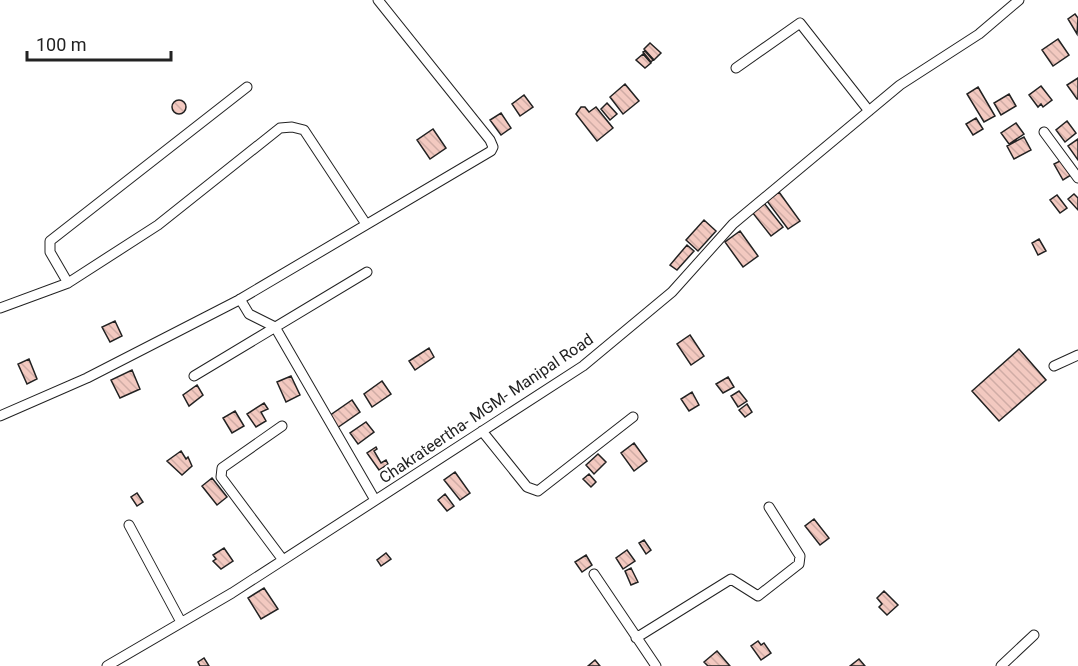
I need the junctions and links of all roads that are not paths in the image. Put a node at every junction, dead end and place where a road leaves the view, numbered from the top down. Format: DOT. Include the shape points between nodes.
graph roads {
  1 [pos="378,0"];
  2 [pos="1019,0"];
  3 [pos="736,68"];
  4 [pos="247,87"];
  5 [pos="869,111"];
  6 [pos="1044,132"];
  7 [pos="1078,178"];
  8 [pos="366,224"];
  9 [pos="367,272"];
  10 [pos="68,283"];
  11 [pos="240,299"];
  12 [pos="0,308"];
  13 [pos="275,327"];
  14 [pos="1078,355"];
  15 [pos="1054,366"];
  16 [pos="194,376"];
  17 [pos="0,416"];
  18 [pos="633,417"];
  19 [pos="282,426"];
  20 [pos="482,431"];
  21 [pos="375,500"];
  22 [pos="769,507"];
  23 [pos="129,525"];
  24 [pos="282,560"];
  25 [pos="594,574"];
  26 [pos="181,622"];
  27 [pos="1034,635"];
  28 [pos="636,638"];
  29 [pos="107,666"];
  30 [pos="656,666"];
  31 [pos="1001,666"];
  1 -- 8 [label="street" via="493,147"];
  2 -- 5 [label="street, Chakrateertha- MGM- Manipal Road" via="979,34"];
  3 -- 5 [label="street" via="800,23"];
  4 -- 10 [label="street" via="50,241 50,252"];
  5 -- 20 [label="street, Chakrateertha- MGM- Manipal Road" via="733,224 672,292 583,366"];
  6 -- 7 [label="street"];
  8 -- 10 [label="street" via="304,130 280,128 158,225"];
  8 -- 11 [label="street"];
  9 -- 13 [label="street"];
  10 -- 12 [label="street"];
  11 -- 13 [label="street" via="249,314"];
  11 -- 17 [label="street" via="87,378"];
  13 -- 16 [label="street"];
  13 -- 21 [label="street"];
  14 -- 15 [label="street"];
  18 -- 20 [label="street" via="538,491 527,487"];
  19 -- 24 [label="street" via="222,468 221,477"];
  20 -- 21 [label="street, Chakrateertha- MGM- Manipal Road"];
  21 -- 24 [label="street, Chakrateertha- MGM- Manipal Road"];
  22 -- 28 [label="street" via="800,555 799,564 758,596 731,579"];
  23 -- 26 [label="street"];
  24 -- 26 [label="street, Chakrateertha- MGM- Manipal Road"];
  25 -- 28 [label="street"];
  26 -- 29 [label="street, Chakrateertha- MGM- Manipal Road"];
  27 -- 31 [label="street"];
  28 -- 30 [label="street"];
}
